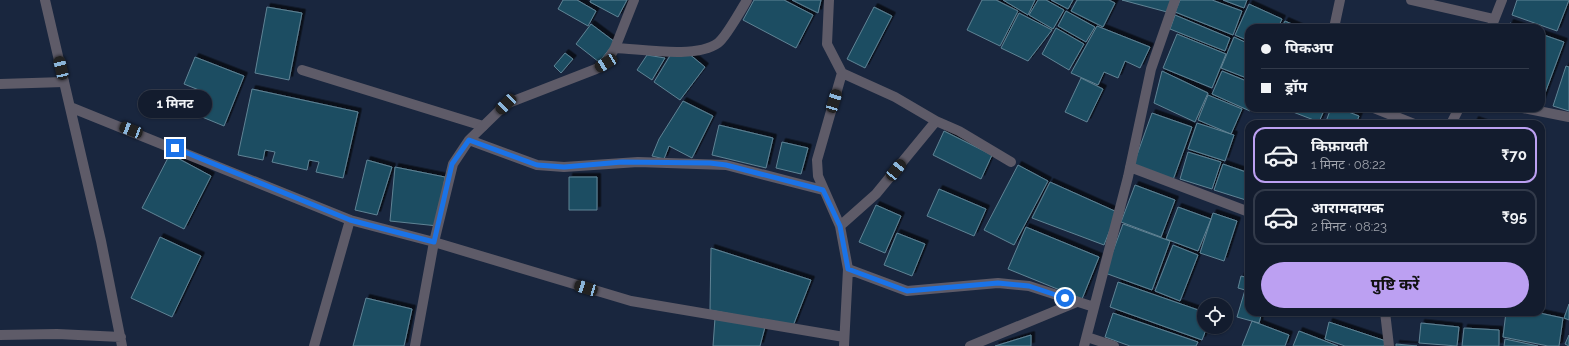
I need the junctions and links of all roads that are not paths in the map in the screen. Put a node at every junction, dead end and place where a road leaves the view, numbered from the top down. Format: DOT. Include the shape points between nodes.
graph roads {
  1 [pos="45,0"];
  2 [pos="634,0"];
  3 [pos="747,0"];
  4 [pos="829,0"];
  5 [pos="1175,0"];
  6 [pos="1340,0"];
  7 [pos="1411,0"];
  8 [pos="1502,0"];
  9 [pos="1492,23"];
  10 [pos="1335,24"];
  11 [pos="615,48"];
  12 [pos="302,70"];
  13 [pos="842,73"];
  14 [pos="64,82"];
  15 [pos="0,84"];
  16 [pos="70,107"];
  17 [pos="1384,112"];
  18 [pos="1545,112"];
  19 [pos="1569,116"];
  20 [pos="1404,120"];
  21 [pos="936,121"];
  22 [pos="483,126"];
  23 [pos="469,140"];
  24 [pos="1011,162"];
  25 [pos="1130,167"];
  26 [pos="823,190"];
  27 [pos="1245,210"];
  28 [pos="350,220"];
  29 [pos="840,226"];
  30 [pos="434,242"];
  31 [pos="848,269"];
  32 [pos="1077,302"];
  33 [pos="1094,307"];
  34 [pos="1386,316"];
  35 [pos="0,335"];
  36 [pos="121,341"];
  37 [pos="1085,341"];
  38 [pos="844,342"];
  39 [pos="314,346"];
  40 [pos="415,346"];
  41 [pos="970,346"];
  42 [pos="1114,346"];
  43 [pos="1390,346"];
  1 -- 14 [label="street"];
  2 -- 11 [label="street"];
  3 -- 11 [label="street" via="719,42 708,48 689,52"];
  4 -- 13 [label="street" via="827,44"];
  5 -- 25 [label="street" via="1151,69"];
  6 -- 10 [label="street"];
  7 -- 9 [label="street"];
  8 -- 9 [label="street"];
  11 -- 22 [label="street" via="606,63 596,69 506,104"];
  12 -- 22 [label="street"];
  13 -- 21 [label="street" via="895,97"];
  13 -- 26 [label="street" via="817,160 818,176"];
  14 -- 15 [label="street"];
  14 -- 16 [label="street"];
  16 -- 28 [label="street"];
  16 -- 36 [label="street"];
  17 -- 20 [label="street"];
  18 -- 19 [label="street"];
  21 -- 24 [label="street" via="960,131"];
  21 -- 29 [label="street" via="876,194"];
  22 -- 23 [label="street"];
  23 -- 26 [label="street" via="537,165 564,167 622,162 710,163"];
  23 -- 30 [label="street" via="452,164"];
  25 -- 27 [label="street"];
  25 -- 33 [label="street"];
  26 -- 29 [label="street"];
  28 -- 30 [label="street"];
  28 -- 39 [label="street"];
  29 -- 31 [label="street"];
  30 -- 38 [label="street" via="631,301"];
  30 -- 40 [label="street"];
  31 -- 32 [label="street" via="907,291 998,283 1029,286"];
  31 -- 38 [label="street"];
  32 -- 33 [label="street"];
  32 -- 41 [label="street"];
  33 -- 37 [label="street"];
  34 -- 43 [label="street"];
  35 -- 36 [label="street" via="57,334"];
  37 -- 42 [label="street"];
}
